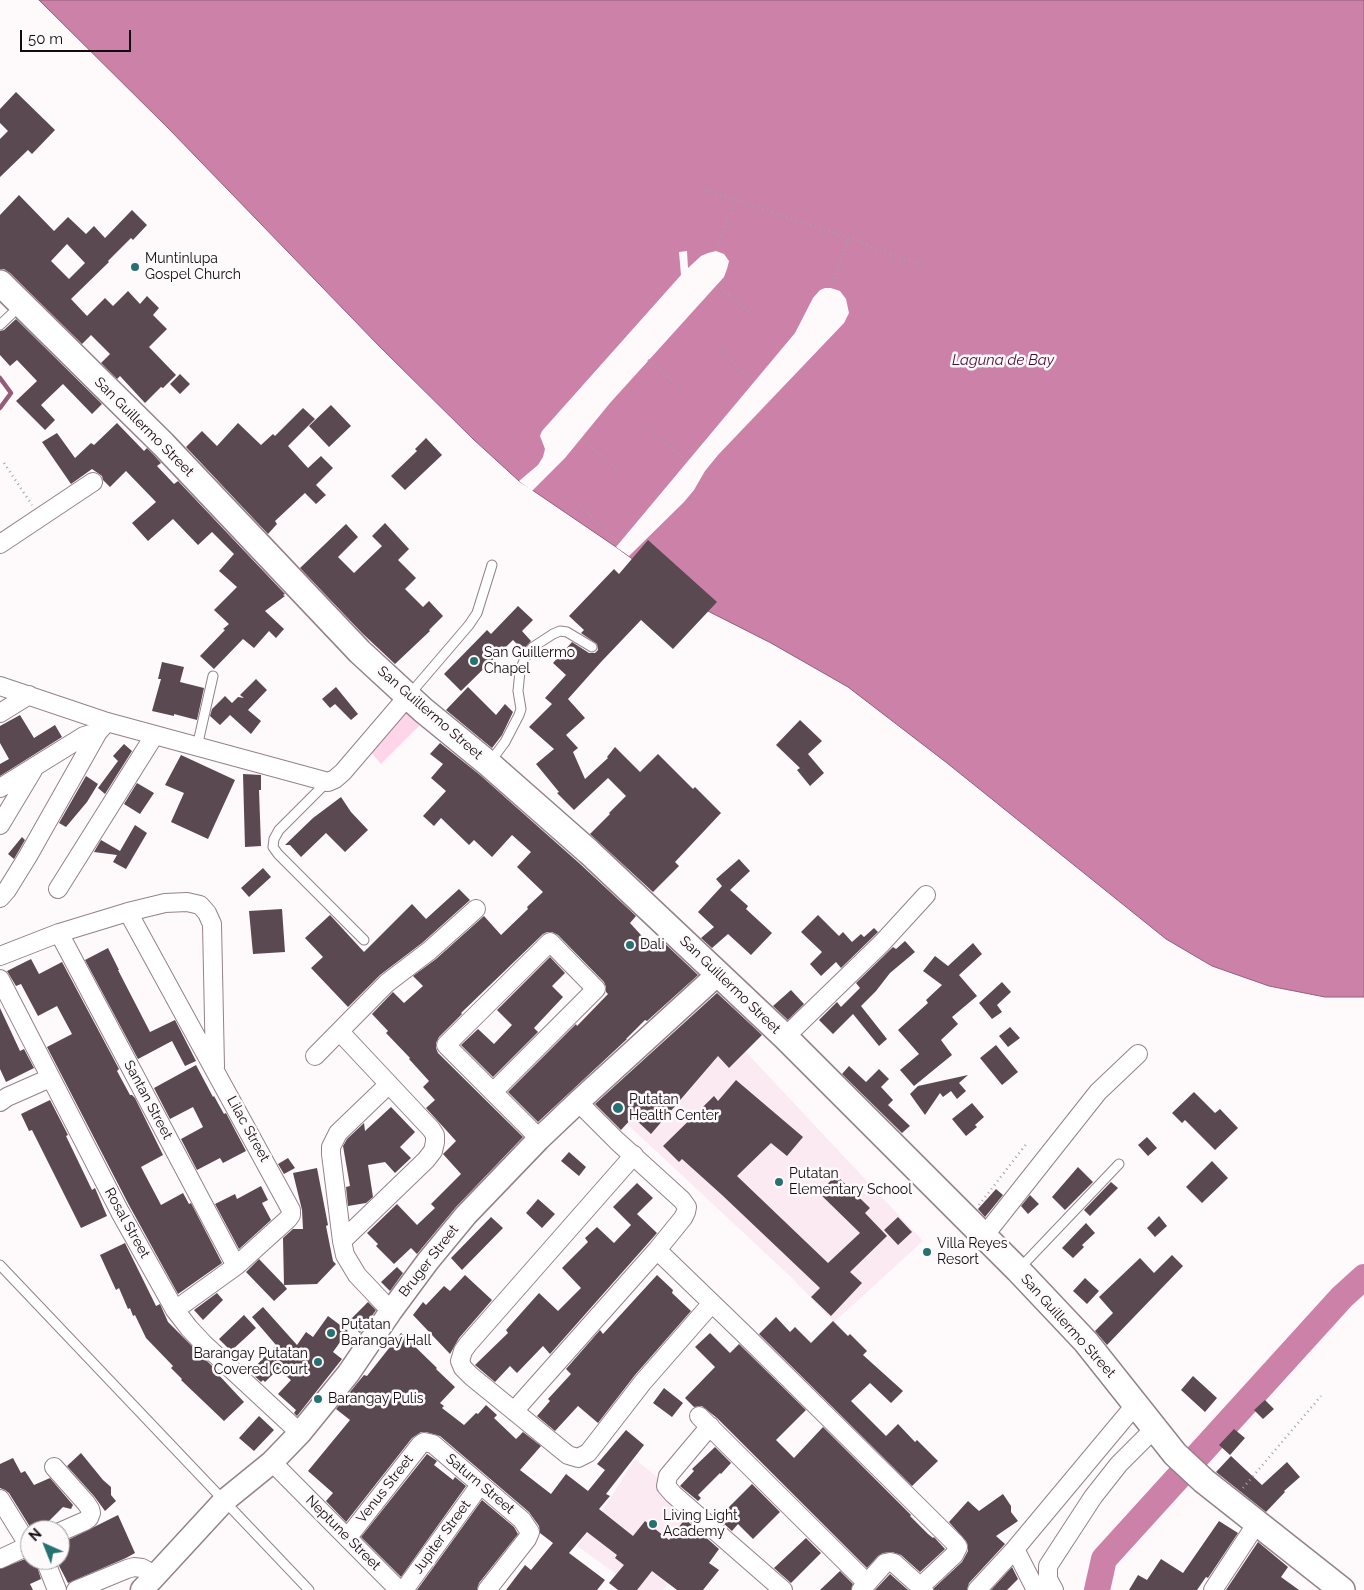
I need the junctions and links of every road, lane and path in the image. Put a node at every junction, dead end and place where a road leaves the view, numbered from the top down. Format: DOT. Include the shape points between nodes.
graph roads {
  1 [pos="700,188"];
  2 [pos="735,200"];
  3 [pos="848,238"];
  4 [pos="716,251"];
  5 [pos="923,266"];
  6 [pos="0,283"];
  7 [pos="717,285"];
  8 [pos="831,288"];
  9 [pos="22,304"];
  10 [pos="752,314"];
  11 [pos="0,325"];
  12 [pos="720,351"];
  13 [pos="648,360"];
  14 [pos="754,381"];
  15 [pos="685,391"];
  16 [pos="647,427"];
  17 [pos="582,438"];
  18 [pos="686,461"];
  19 [pos="4,462"];
  20 [pos="616,469"];
  21 [pos="93,482"];
  22 [pos="580,506"];
  23 [pos="40,518"];
  24 [pos="620,542"];
  25 [pos="0,544"];
  26 [pos="492,564"];
  27 [pos="592,647"];
  28 [pos="213,676"];
  29 [pos="0,686"];
  30 [pos="29,695"];
  31 [pos="408,696"];
  32 [pos="0,713"];
  33 [pos="102,727"];
  34 [pos="154,736"];
  35 [pos="197,748"];
  36 [pos="489,764"];
  37 [pos="34,768"];
  38 [pos="328,782"];
  39 [pos="0,788"];
  40 [pos="0,825"];
  41 [pos="58,889"];
  42 [pos="926,895"];
  43 [pos="0,898"];
  44 [pos="476,909"];
  45 [pos="128,912"];
  46 [pos="59,933"];
  47 [pos="364,940"];
  48 [pos="0,956"];
  49 [pos="718,974"];
  50 [pos="0,979"];
  51 [pos="340,1032"];
  52 [pos="784,1037"];
  53 [pos="1138,1054"];
  54 [pos="315,1056"];
  55 [pos="215,1069"];
  56 [pos="50,1078"];
  57 [pos="389,1084"];
  58 [pos="492,1092"];
  59 [pos="0,1102"];
  60 [pos="578,1102"];
  61 [pos="539,1139"];
  62 [pos="1027,1143"];
  63 [pos="634,1155"];
  64 [pos="1119,1164"];
  65 [pos="975,1228"];
  66 [pos="342,1241"];
  67 [pos="657,1250"];
  68 [pos="0,1265"];
  69 [pos="236,1266"];
  70 [pos="1018,1270"];
  71 [pos="712,1303"];
  72 [pos="175,1310"];
  73 [pos="391,1311"];
  74 [pos="1321,1396"];
  75 [pos="1136,1404"];
  76 [pos="514,1411"];
  77 [pos="1155,1428"];
  78 [pos="300,1433"];
  79 [pos="424,1442"];
  80 [pos="54,1467"];
  81 [pos="279,1469"];
  82 [pos="480,1484"];
  83 [pos="0,1499"];
  84 [pos="224,1501"];
  85 [pos="1236,1505"];
  86 [pos="1257,1523"];
  87 [pos="70,1528"];
  88 [pos="20,1531"];
  89 [pos="348,1537"];
  90 [pos="1015,1549"];
  91 [pos="20,1550"];
  92 [pos="0,1559"];
  93 [pos="49,1570"];
  94 [pos="148,1583"];
  95 [pos="864,1586"];
  96 [pos="922,1588"];
  97 [pos="57,1590"];
  98 [pos="76,1590"];
  99 [pos="309,1590"];
  100 [pos="399,1590"];
  101 [pos="404,1590"];
  102 [pos="487,1590"];
  103 [pos="783,1590"];
  104 [pos="977,1590"];
  105 [pos="1036,1590"];
  106 [pos="1054,1590"];
  107 [pos="1213,1590"];
  108 [pos="1342,1590"];
  1 -- 2 [label="path"];
  2 -- 3 [label="path"];
  2 -- 4 [label="path"];
  3 -- 5 [label="path"];
  3 -- 8 [label="path"];
  6 -- 9 [label="main road, San Guillermo Street"];
  7 -- 10 [label="path"];
  9 -- 11 [label="lane"];
  9 -- 31 [label="main road, San Guillermo Street" via="162,444 360,652"];
  12 -- 14 [label="path"];
  13 -- 15 [label="path"];
  16 -- 18 [label="path"];
  17 -- 20 [label="path"];
  19 -- 23 [label="path"];
  21 -- 23 [label="street"];
  22 -- 24 [label="path"];
  23 -- 25 [label="street"];
  26 -- 31 [label="lane" via="477,613"];
  27 -- 36 [label="lane" via="560,631 534,646 520,671 519,714"];
  28 -- 35 [label="lane"];
  29 -- 30 [label="street"];
  30 -- 32 [label="street"];
  30 -- 33 [label="street"];
  31 -- 36 [label="main road, San Guillermo Street"];
  31 -- 38 [label="street" via="343,772"];
  33 -- 34 [label="street"];
  33 -- 37 [label="street"];
  33 -- 43 [label="street" via="28,856"];
  34 -- 35 [label="street"];
  34 -- 41 [label="street"];
  35 -- 38 [label="street"];
  36 -- 49 [label="main road, San Guillermo Street" via="589,852"];
  37 -- 39 [label="street"];
  37 -- 40 [label="street"];
  38 -- 47 [label="lane" via="279,830 274,847"];
  42 -- 52 [label="street" via="882,943"];
  44 -- 51 [label="street" via="387,983"];
  45 -- 46 [label="street"];
  45 -- 55 [label="street, Lilac Street"];
  45 -- 55 [label="street" via="165,903 187,902 200,905 207,914 212,924"];
  46 -- 48 [label="street"];
  46 -- 69 [label="street, Santan Street"];
  49 -- 52 [label="main road, San Guillermo Street"];
  49 -- 60 [label="street, Bruger Street"];
  50 -- 56 [label="street, Rosal Street"];
  51 -- 54 [label="street"];
  51 -- 57 [label="street"];
  52 -- 65 [label="main road, San Guillermo Street"];
  53 -- 65 [label="street" via="1098,1092"];
  55 -- 69 [label="street, Lilac Street" via="291,1210 288,1219"];
  56 -- 59 [label="street"];
  56 -- 72 [label="street, Rosal Street"];
  57 -- 66 [label="street" via="338,1133 332,1147"];
  57 -- 66 [label="street" via="431,1129 436,1142 426,1160"];
  58 -- 58 [label="street" via="596,989 550,942 446,1045"];
  58 -- 61 [label="street"];
  60 -- 61 [label="street, Bruger Street"];
  60 -- 63 [label="street"];
  61 -- 73 [label="street, Bruger Street" via="466,1215"];
  62 -- 65 [label="path"];
  63 -- 67 [label="street" via="687,1207 684,1218"];
  63 -- 76 [label="street" via="463,1351 460,1361 463,1368"];
  64 -- 70 [label="lane"];
  65 -- 70 [label="main road, San Guillermo Street"];
  66 -- 73 [label="street" via="345,1255 357,1275"];
  67 -- 71 [label="street"];
  67 -- 76 [label="street"];
  68 -- 84 [label="lane"];
  69 -- 72 [label="street, Lilac Street"];
  70 -- 75 [label="main road, San Guillermo Street" via="1086,1342"];
  71 -- 76 [label="street" via="583,1456 568,1455"];
  71 -- 96 [label="street" via="958,1546 954,1555"];
  72 -- 78 [label="street, Rosal Street" via="203,1343"];
  73 -- 78 [label="street, Bruger Street" via="348,1374"];
  74 -- 85 [label="path" via="1244,1485"];
  75 -- 77 [label="main road, San Guillermo Street"];
  75 -- 90 [label="street"];
  77 -- 85 [label="main road, San Guillermo Street" via="1175,1454"];
  77 -- 106 [label="street" via="1093,1496 1048,1566 1048,1579"];
  78 -- 81 [label="street, Bruger Street"];
  79 -- 82 [label="street, Saturn Street" via="433,1444"];
  79 -- 89 [label="street, Venus Street"];
  80 -- 87 [label="street" via="90,1509 85,1522"];
  81 -- 84 [label="street, Bruger Street"];
  81 -- 89 [label="street, Neptune Street"];
  82 -- 101 [label="street, Jupiter Street"];
  82 -- 102 [label="street, Saturn Street" via="522,1520 530,1532"];
  83 -- 88 [label="street"];
  84 -- 94 [label="street, Bruger Street"];
  84 -- 99 [label="lane"];
  85 -- 86 [label="main road, San Guillermo Street"];
  86 -- 107 [label="street"];
  86 -- 108 [label="main road, San Guillermo Street"];
  89 -- 100 [label="street, Neptune Street"];
  90 -- 104 [label="street"];
  90 -- 105 [label="street"];
  91 -- 92 [label="street"];
  93 -- 97 [label="street"];
  94 -- 98 [label="street" via="142,1568 134,1567"];
  95 -- 96 [label="street" via="885,1563 890,1562"];
  95 -- 103 [label="street" via="705,1421 668,1476 666,1486"];
}
